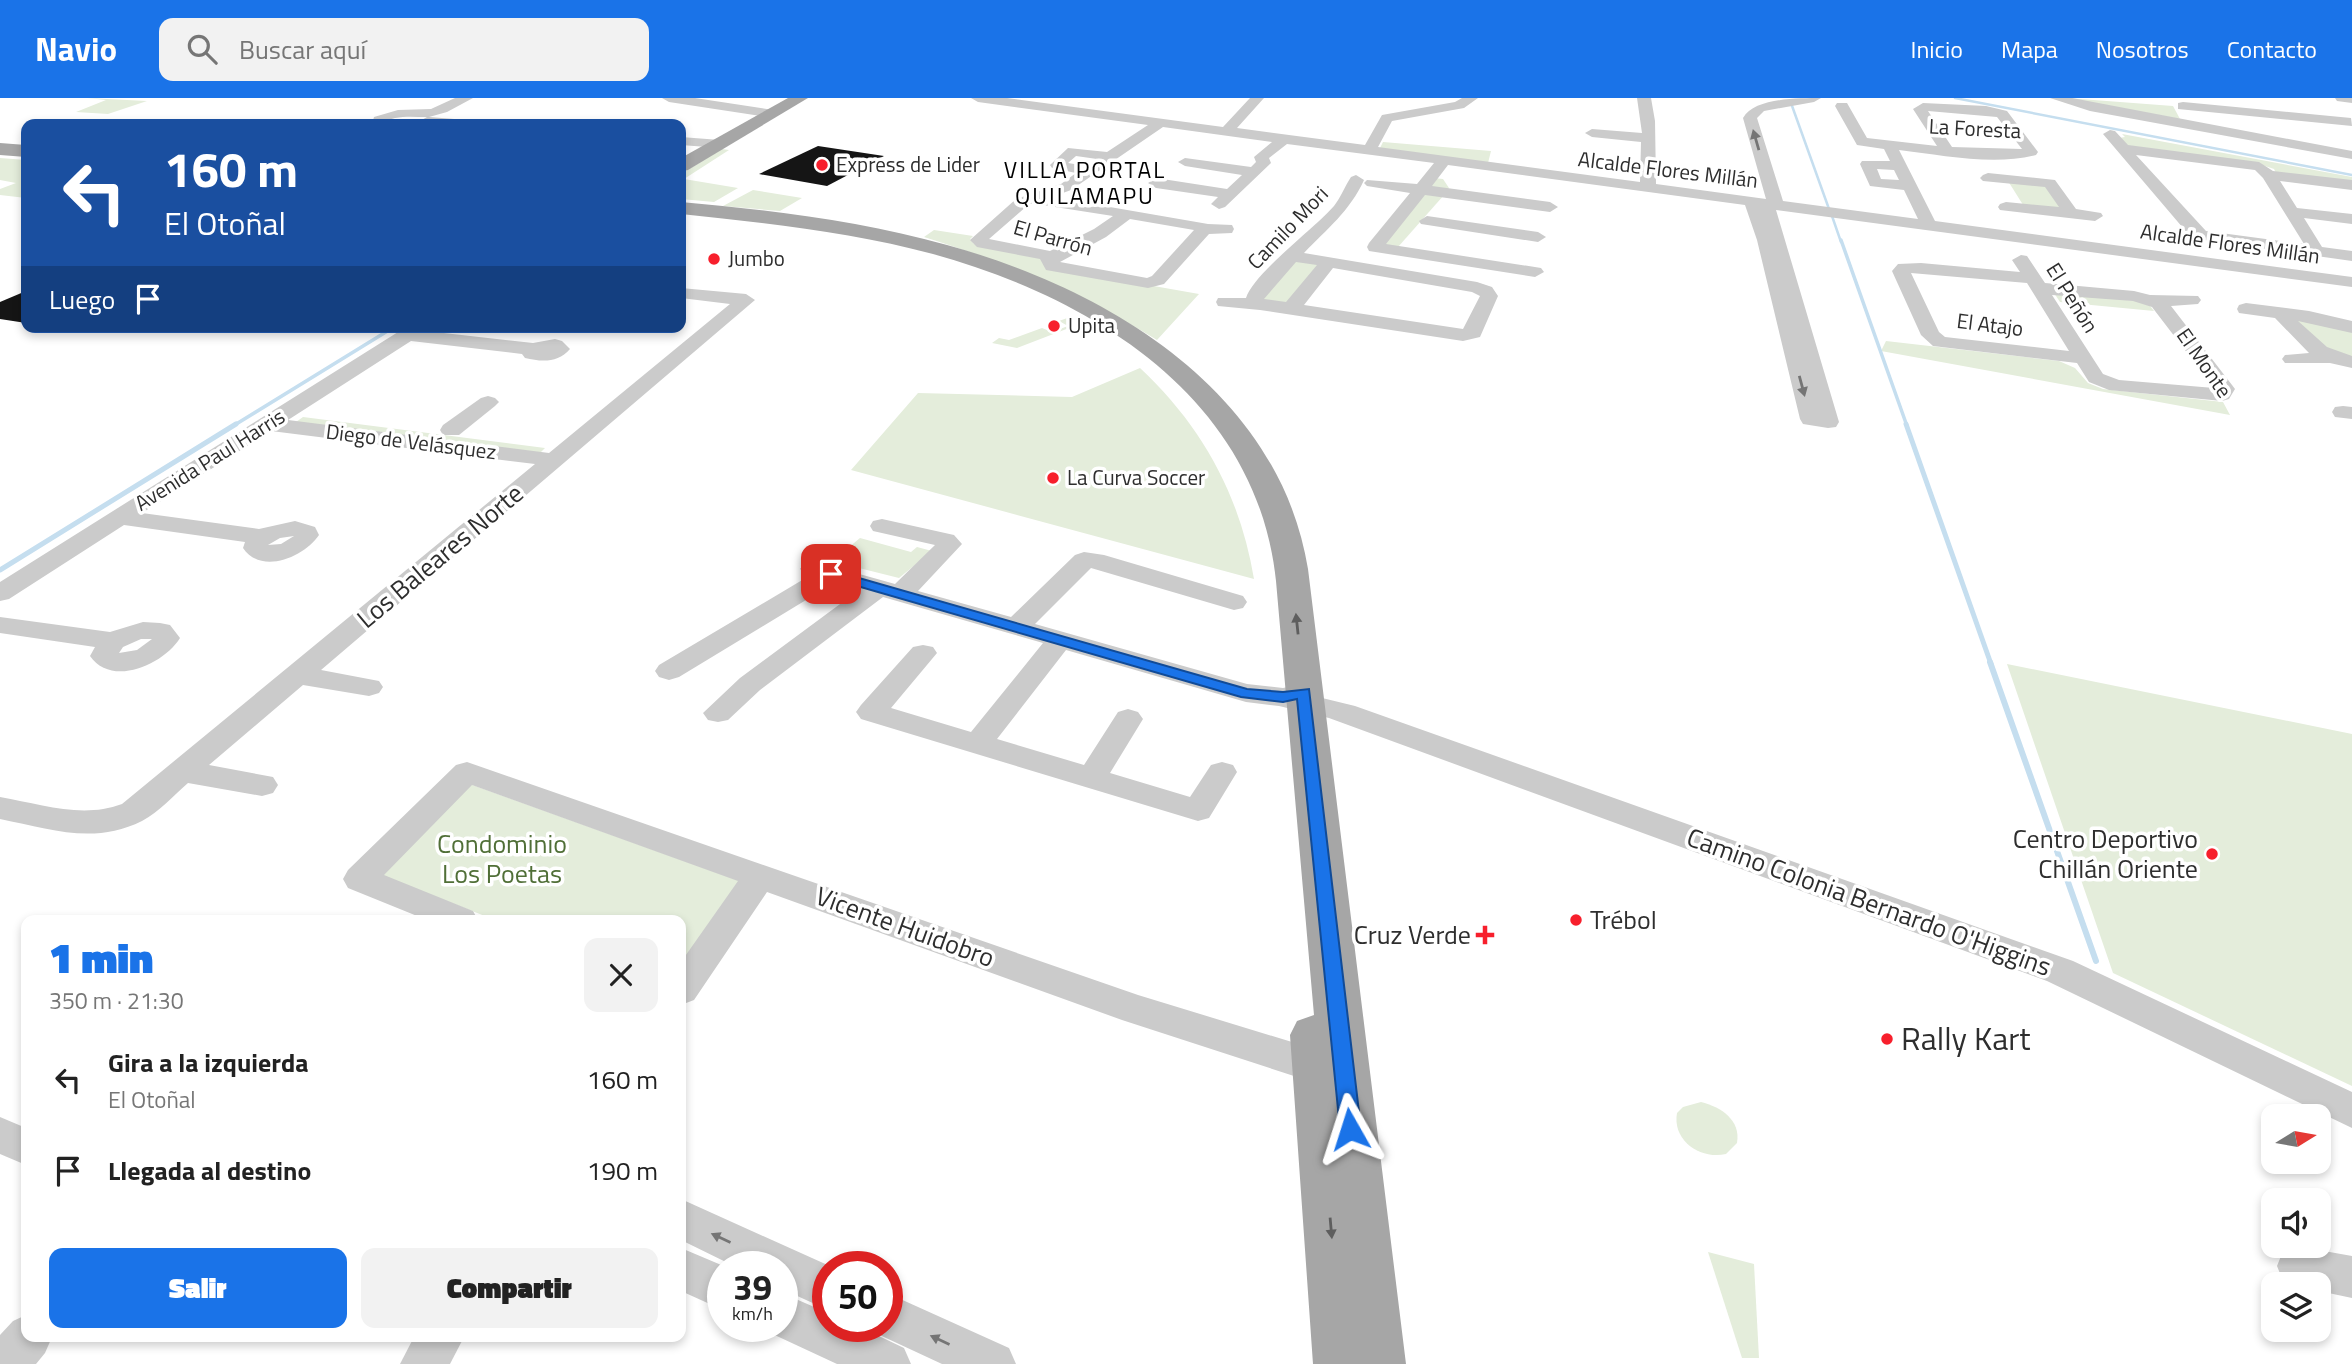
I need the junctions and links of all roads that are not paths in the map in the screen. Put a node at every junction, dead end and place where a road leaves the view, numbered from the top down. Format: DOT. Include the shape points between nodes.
graph roads {
  1 [pos="466,98"];
  2 [pos="669,98"];
  3 [pos="689,98"];
  4 [pos="800,98"];
  5 [pos="978,98"];
  6 [pos="1076,98"];
  7 [pos="1257,98"];
  8 [pos="1471,98"];
  9 [pos="1644,98"];
  10 [pos="1781,98"];
  11 [pos="1814,98"];
  12 [pos="2057,98"];
  13 [pos="2110,98"];
  14 [pos="2342,98"];
  15 [pos="1395,99"];
  16 [pos="2352,99"];
  17 [pos="1411,101"];
  18 [pos="2136,101"];
  19 [pos="1842,106"];
  20 [pos="1062,110"];
  21 [pos="1431,110"];
  22 [pos="428,113"];
  23 [pos="775,113"];
  24 [pos="1387,118"];
  25 [pos="381,119"];
  26 [pos="449,119"];
  27 [pos="2349,121"];
  28 [pos="1460,122"];
  29 [pos="1160,123"];
  30 [pos="2188,125"];
  31 [pos="1308,127"];
  32 [pos="1593,128"];
  33 [pos="1226,132"];
  34 [pos="1650,133"];
  35 [pos="2110,134"];
  36 [pos="2260,138"];
  37 [pos="1290,140"];
  38 [pos="686,143"];
  39 [pos="2352,143"];
  40 [pos="1889,145"];
  41 [pos="713,147"];
  42 [pos="1458,147"];
  43 [pos="0,149"];
  44 [pos="1377,149"];
  45 [pos="1946,149"];
  46 [pos="2122,149"];
  47 [pos="21,151"];
  48 [pos="1965,151"];
  49 [pos="2352,155"];
  50 [pos="1110,158"];
  51 [pos="686,161"];
  52 [pos="1185,162"];
  53 [pos="1849,162"];
  54 [pos="1450,163"];
  55 [pos="1867,164"];
  56 [pos="1899,166"];
  57 [pos="1222,167"];
  58 [pos="1645,170"];
  59 [pos="1089,171"];
  60 [pos="1255,172"];
  61 [pos="2269,175"];
  62 [pos="1988,178"];
  63 [pos="1364,181"];
  64 [pos="1156,183"];
  65 [pos="1875,183"];
  66 [pos="2050,183"];
  67 [pos="1858,184"];
  68 [pos="2071,184"];
  69 [pos="1622,185"];
  70 [pos="2352,185"];
  71 [pos="1910,186"];
  72 [pos="1196,189"];
  73 [pos="1421,189"];
  74 [pos="1649,189"];
  75 [pos="1033,194"];
  76 [pos="1450,194"];
  77 [pos="1763,204"];
  78 [pos="1550,207"];
  79 [pos="2006,207"];
  80 [pos="686,209"];
  81 [pos="2292,212"];
  82 [pos="2071,213"];
  83 [pos="1127,214"];
  84 [pos="686,215"];
  85 [pos="2095,216"];
  86 [pos="2352,219"];
  87 [pos="1929,225"];
  88 [pos="1204,229"];
  89 [pos="1226,229"];
  90 [pos="1984,233"];
  91 [pos="1415,236"];
  92 [pos="2007,236"];
  93 [pos="1538,237"];
  94 [pos="2025,239"];
  95 [pos="2313,247"];
  96 [pos="2345,255"];
  97 [pos="1292,256"];
  98 [pos="1050,258"];
  99 [pos="1330,261"];
  100 [pos="1535,272"];
  101 [pos="2010,275"];
  102 [pos="2330,279"];
  103 [pos="2352,281"];
  104 [pos="2040,290"];
  105 [pos="686,294"];
  106 [pos="2152,300"];
  107 [pos="2192,300"];
  108 [pos="1224,302"];
  109 [pos="1260,304"];
  110 [pos="2246,309"];
  111 [pos="1290,310"];
  112 [pos="2280,313"];
  113 [pos="2169,315"];
  114 [pos="2352,327"];
  115 [pos="410,333"];
  116 [pos="426,333"];
  117 [pos="534,349"];
  118 [pos="2082,358"];
  119 [pos="2327,358"];
  120 [pos="2292,359"];
  121 [pos="2352,362"];
  122 [pos="2222,395"];
  123 [pos="488,402"];
  124 [pos="2241,409"];
  125 [pos="288,411"];
  126 [pos="1820,420"];
  127 [pos="268,424"];
  128 [pos="451,430"];
  129 [pos="564,453"];
  130 [pos="117,517"];
  131 [pos="883,526"];
  132 [pos="262,537"];
  133 [pos="890,591"];
  134 [pos="0,593"];
  135 [pos="1234,602"];
  136 [pos="0,625"];
  137 [pos="1015,628"];
  138 [pos="114,641"];
  139 [pos="1059,641"];
  140 [pos="923,653"];
  141 [pos="669,671"];
  142 [pos="295,675"];
  143 [pos="369,687"];
  144 [pos="1297,698"];
  145 [pos="718,713"];
  146 [pos="1128,719"];
  147 [pos="977,744"];
  148 [pos="181,771"];
  149 [pos="1222,772"];
  150 [pos="1091,778"];
  151 [pos="262,785"];
  152 [pos="0,808"];
  153 [pos="760,876"];
  154 [pos="449,915"];
  155 [pos="686,983"];
  156 [pos="1331,1071"];
  157 [pos="2352,1111"];
  158 [pos="0,1135"];
  159 [pos="21,1145"];
  160 [pos="686,1221"];
  161 [pos="2299,1266"];
  162 [pos="686,1271"];
  163 [pos="2352,1277"];
  164 [pos="812,1280"];
  165 [pos="707,1281"];
  166 [pos="903,1322"];
  167 [pos="25,1342"];
  168 [pos="438,1342"];
  169 [pos="856,1342"];
  170 [pos="5,1364"];
  171 [pos="423,1364"];
  172 [pos="888,1364"];
  173 [pos="993,1364"];
  174 [pos="1343,1364"];
  175 [pos="1376,1364"];
  1 -- 22 [label="street"];
  2 -- 23 [label="street"];
  3 -- 23 [label="street"];
  4 -- 23 [label="main road"];
  5 -- 20 [label="street, Alcalde Flores Millán"];
  6 -- 20 [label="street"];
  7 -- 33 [label="street"];
  8 -- 21 [label="street"];
  9 -- 34 [label="street"];
  10 -- 77 [label="street" via="1746,105 1736,114"];
  77 -- 11 [label="street, one-way" via="1750,118 1753,111"];
  12 -- 30 [label="street"];
  13 -- 18 [label="street"];
  14 -- 16 [label="street"];
  15 -- 24 [label="street, Camilo Mori"];
  17 -- 21 [label="street"];
  19 -- 40 [label="street, La Foresta" via="1862,142"];
  20 -- 29 [label="street, Alcalde Flores Millán"];
  21 -- 24 [label="street"];
  21 -- 28 [label="street"];
  22 -- 25 [label="street"];
  22 -- 26 [label="street"];
  23 -- 41 [label="main road"];
  24 -- 44 [label="street, Camilo Mori"];
  27 -- 30 [label="street" via="2176,105 2190,119"];
  29 -- 33 [label="street, Alcalde Flores Millán"];
  29 -- 50 [label="street"];
  30 -- 36 [label="street"];
  31 -- 37 [label="street"];
  32 -- 34 [label="street"];
  33 -- 37 [label="street, Alcalde Flores Millán"];
  34 -- 58 [label="street"];
  35 -- 46 [label="street"];
  36 -- 39 [label="street"];
  36 -- 49 [label="street"];
  37 -- 44 [label="street, Alcalde Flores Millán"];
  37 -- 60 [label="street" via="1261,157 1264,163"];
  38 -- 41 [label="street"];
  40 -- 45 [label="street, La Foresta"];
  40 -- 56 [label="street"];
  41 -- 51 [label="main road"];
  42 -- 44 [label="street"];
  43 -- 47 [label="main road"];
  44 -- 54 [label="street, Alcalde Flores Millán"];
  44 -- 63 [label="street, Camilo Mori"];
  45 -- 48 [label="street, La Foresta"];
  45 -- 48 [label="street, La Foresta" via="1920,109 1923,107 2001,114 2031,152"];
  46 -- 61 [label="street" via="2249,164 2264,168"];
  46 -- 95 [label="street" via="2187,222"];
  48 -- 62 [label="street"];
  50 -- 59 [label="street"];
  50 -- 59 [label="street" via="1073,151 1049,165"];
  52 -- 57 [label="street"];
  53 -- 55 [label="street"];
  54 -- 69 [label="street, Alcalde Flores Millán"];
  54 -- 73 [label="street"];
  54 -- 76 [label="street"];
  55 -- 56 [label="street"];
  55 -- 65 [label="street"];
  56 -- 71 [label="street"];
  57 -- 60 [label="street"];
  57 -- 72 [label="street"];
  58 -- 69 [label="street"];
  58 -- 74 [label="street"];
  59 -- 75 [label="street" via="1066,187"];
  60 -- 72 [label="street" via="1225,199"];
  61 -- 70 [label="street"];
  61 -- 81 [label="street"];
  62 -- 66 [label="street"];
  62 -- 79 [label="street"];
  63 -- 73 [label="street"];
  63 -- 97 [label="street, Camilo Mori"];
  64 -- 72 [label="street"];
  65 -- 67 [label="street"];
  65 -- 71 [label="street"];
  66 -- 68 [label="street"];
  66 -- 82 [label="street"];
  69 -- 74 [label="street, Alcalde Flores Millán"];
  71 -- 87 [label="street"];
  73 -- 76 [label="street"];
  73 -- 91 [label="street" via="1375,247"];
  74 -- 77 [label="street, Alcalde Flores Millán"];
  75 -- 83 [label="street"];
  75 -- 98 [label="street, El Parrón" via="978,240"];
  76 -- 78 [label="street"];
  76 -- 91 [label="street"];
  77 -- 87 [label="street, Alcalde Flores Millán"];
  77 -- 126 [label="street"];
  79 -- 82 [label="street"];
  79 -- 94 [label="street"];
  144 -- 80 [label="main road, one-way" via="1290,561 1263,473 1214,402 1155,350 1062,295 952,253 821,223"];
  81 -- 86 [label="street"];
  81 -- 95 [label="street"];
  82 -- 85 [label="street"];
  83 -- 88 [label="street"];
  83 -- 98 [label="street"];
  84 -- 144 [label="main road" via="799,228 913,251 1019,287 1108,330 1151,361 1186,393 1241,470 1265,538"];
  87 -- 90 [label="street, Alcalde Flores Millán"];
  88 -- 89 [label="street"];
  88 -- 98 [label="street, El Parrón" via="1158,280 1139,282 1052,266"];
  90 -- 92 [label="street, Alcalde Flores Millán"];
  90 -- 101 [label="street, El Peñón"];
  91 -- 93 [label="street"];
  91 -- 100 [label="street"];
  92 -- 94 [label="street, Alcalde Flores Millán"];
  92 -- 104 [label="street, El Peñón"];
  94 -- 102 [label="street, Alcalde Flores Millán"];
  95 -- 96 [label="street"];
  95 -- 102 [label="street"];
  96 -- 103 [label="street"];
  97 -- 99 [label="street"];
  97 -- 109 [label="street, Camilo Mori" via="1256,294 1255,301"];
  99 -- 111 [label="street"];
  99 -- 111 [label="street" via="1492,286 1480,340"];
  101 -- 104 [label="street, El Atajo"];
  101 -- 118 [label="street, El Atajo" via="1922,268 1901,271 1931,335 1940,342"];
  102 -- 103 [label="street, Alcalde Flores Millán"];
  104 -- 106 [label="street, El Monte"];
  104 -- 113 [label="street, El Monte"];
  104 -- 118 [label="street, El Peñón"];
  105 -- 129 [label="street, Los Baleares Norte" via="746,300"];
  106 -- 107 [label="street, El Monte"];
  106 -- 113 [label="street, El Monte"];
  108 -- 109 [label="street"];
  109 -- 111 [label="street"];
  110 -- 112 [label="street"];
  112 -- 114 [label="street"];
  112 -- 119 [label="street"];
  113 -- 122 [label="street, El Monte" via="2225,389"];
  115 -- 125 [label="street, Avenida Paul Harris"];
  116 -- 117 [label="street"];
  118 -- 122 [label="street, El Peñón" via="2101,382"];
  119 -- 120 [label="street"];
  119 -- 121 [label="street"];
  122 -- 124 [label="street, El Monte"];
  123 -- 128 [label="street"];
  125 -- 127 [label="street, Avenida Paul Harris"];
  125 -- 128 [label="street, Diego de Velásquez"];
  127 -- 129 [label="street, Diego de Velásquez"];
  127 -- 130 [label="street, Avenida Paul Harris"];
  128 -- 129 [label="street, Diego de Velásquez"];
  129 -- 142 [label="street, Los Baleares Norte"];
  130 -- 132 [label="street"];
  130 -- 134 [label="street, Avenida Paul Harris"];
  131 -- 133 [label="street" via="950,544"];
  133 -- 137 [label="street, Camino Colonia Bernardo O'Higgins"];
  133 -- 141 [label="street, Camino Colonia Bernardo O'Higgins" via="822,571"];
  133 -- 145 [label="street" via="750,684"];
  135 -- 137 [label="street" via="1084,560"];
  136 -- 138 [label="street"];
  137 -- 139 [label="street, Camino Colonia Bernardo O'Higgins"];
  139 -- 144 [label="street, Camino Colonia Bernardo O'Higgins" via="1247,693"];
  139 -- 147 [label="street"];
  140 -- 147 [label="street" via="871,712"];
  142 -- 143 [label="street"];
  142 -- 148 [label="street, Los Baleares Norte"];
  144 -- 156 [label="main road"];
  144 -- 157 [label="street, Camino Colonia Bernardo O'Higgins" via="2060,971"];
  146 -- 150 [label="street"];
  147 -- 150 [label="street"];
  148 -- 151 [label="street"];
  148 -- 152 [label="street, Los Baleares Norte" via="133,812 106,822 86,824"];
  149 -- 150 [label="street" via="1198,810"];
  153 -- 154 [label="street, Vicente Huidobro" via="467,772 360,879"];
  153 -- 155 [label="street"];
  153 -- 156 [label="street, Vicente Huidobro" via="1135,1009"];
  156 -- 174 [label="main road, one-way"];
  156 -- 175 [label="main road"];
  158 -- 159 [label="street"];
  164 -- 160 [label="street, one-way"];
  161 -- 163 [label="street"];
  162 -- 165 [label="street"];
  173 -- 166 [label="street, one-way"];
  167 -- 170 [label="street"];
  168 -- 171 [label="street"];
  169 -- 172 [label="street"];
}
